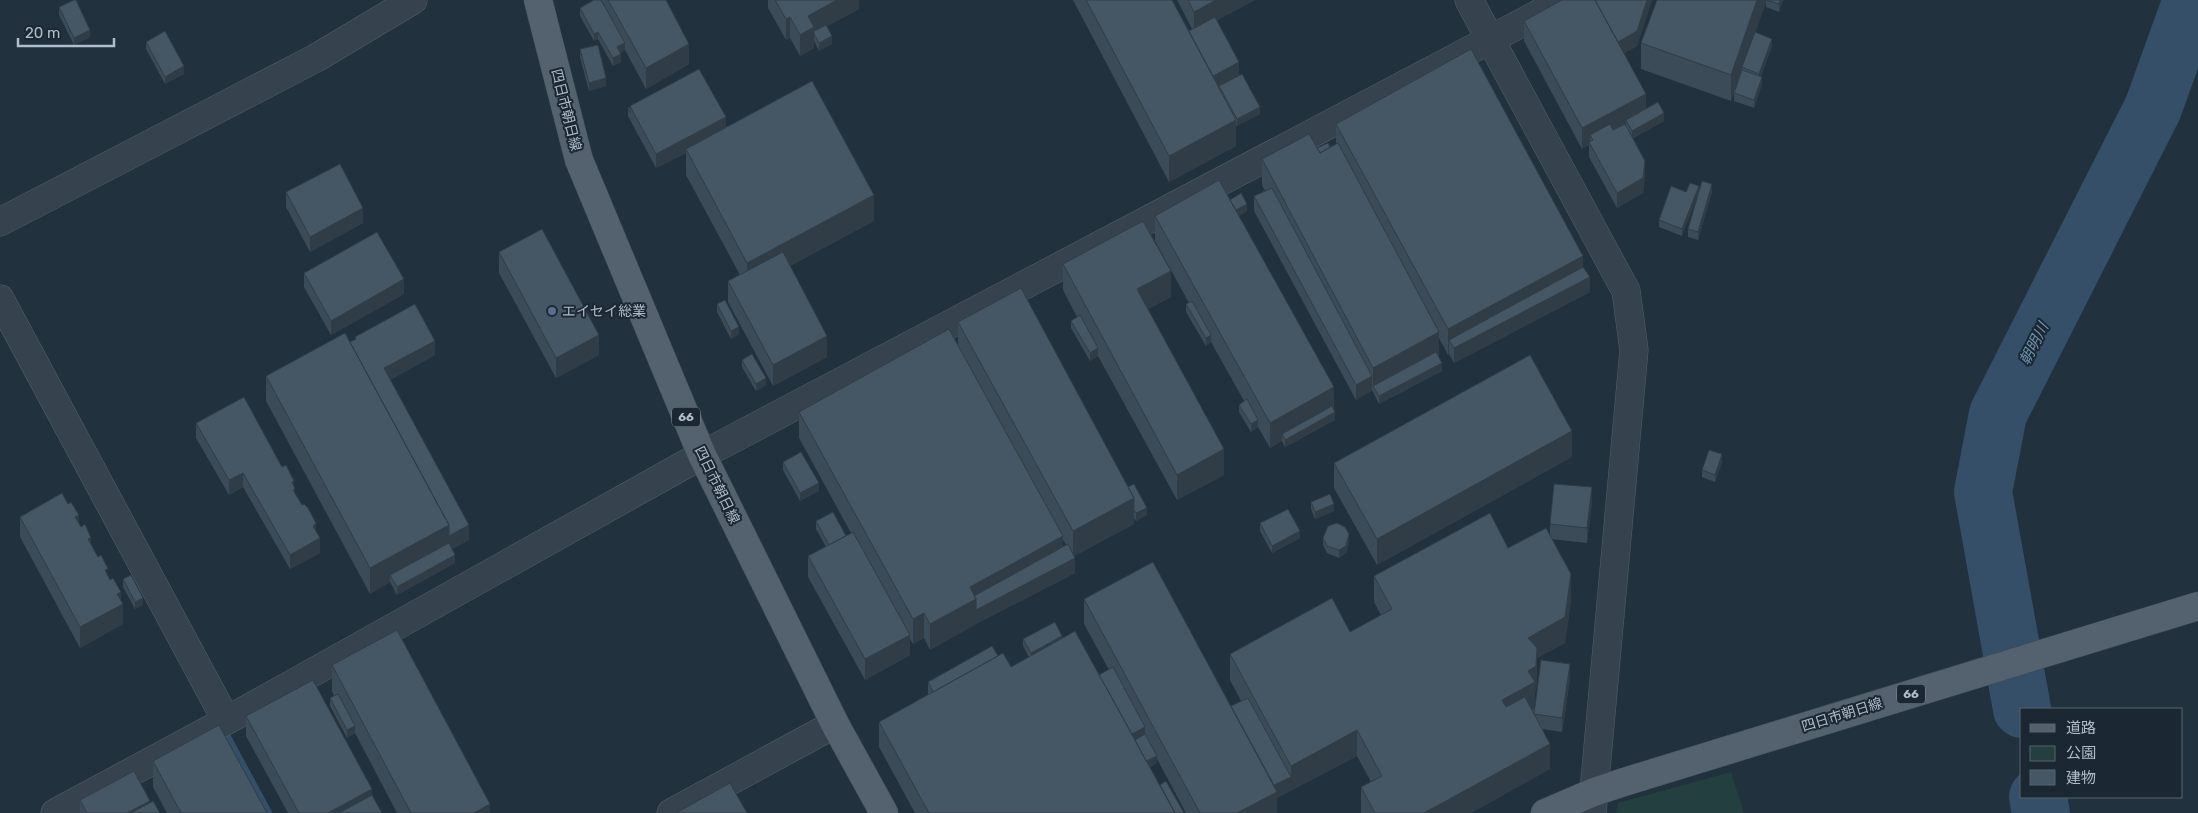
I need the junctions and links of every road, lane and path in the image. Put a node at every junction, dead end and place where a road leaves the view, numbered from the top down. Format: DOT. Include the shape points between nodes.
graph roads {
  1 [pos="413,0"];
  2 [pos="538,0"];
  3 [pos="1468,0"];
  4 [pos="1565,0"];
  5 [pos="1490,39"];
  6 [pos="0,222"];
  7 [pos="0,299"];
  8 [pos="702,455"];
  9 [pos="2198,606"];
  10 [pos="219,724"];
  11 [pos="836,724"];
  12 [pos="1593,802"];
  13 [pos="55,813"];
  14 [pos="671,813"];
  15 [pos="884,813"];
  16 [pos="1545,813"];
  1 -- 6 [label="street" via="316,58"];
  2 -- 8 [label="main road, 四日市朝日線 / 66" via="579,160"];
  3 -- 5 [label="street"];
  4 -- 5 [label="street"];
  5 -- 8 [label="street"];
  5 -- 12 [label="street" via="1626,291 1634,350"];
  7 -- 10 [label="street"];
  8 -- 10 [label="street"];
  8 -- 11 [label="main road, 四日市朝日線 / 66"];
  9 -- 12 [label="main road, 四日市朝日線 / 66" via="1624,782"];
  10 -- 13 [label="street"];
  11 -- 14 [label="street"];
  11 -- 15 [label="main road, 四日市朝日線 / 66"];
  12 -- 16 [label="main road, 四日市朝日線 / 66"];
}
